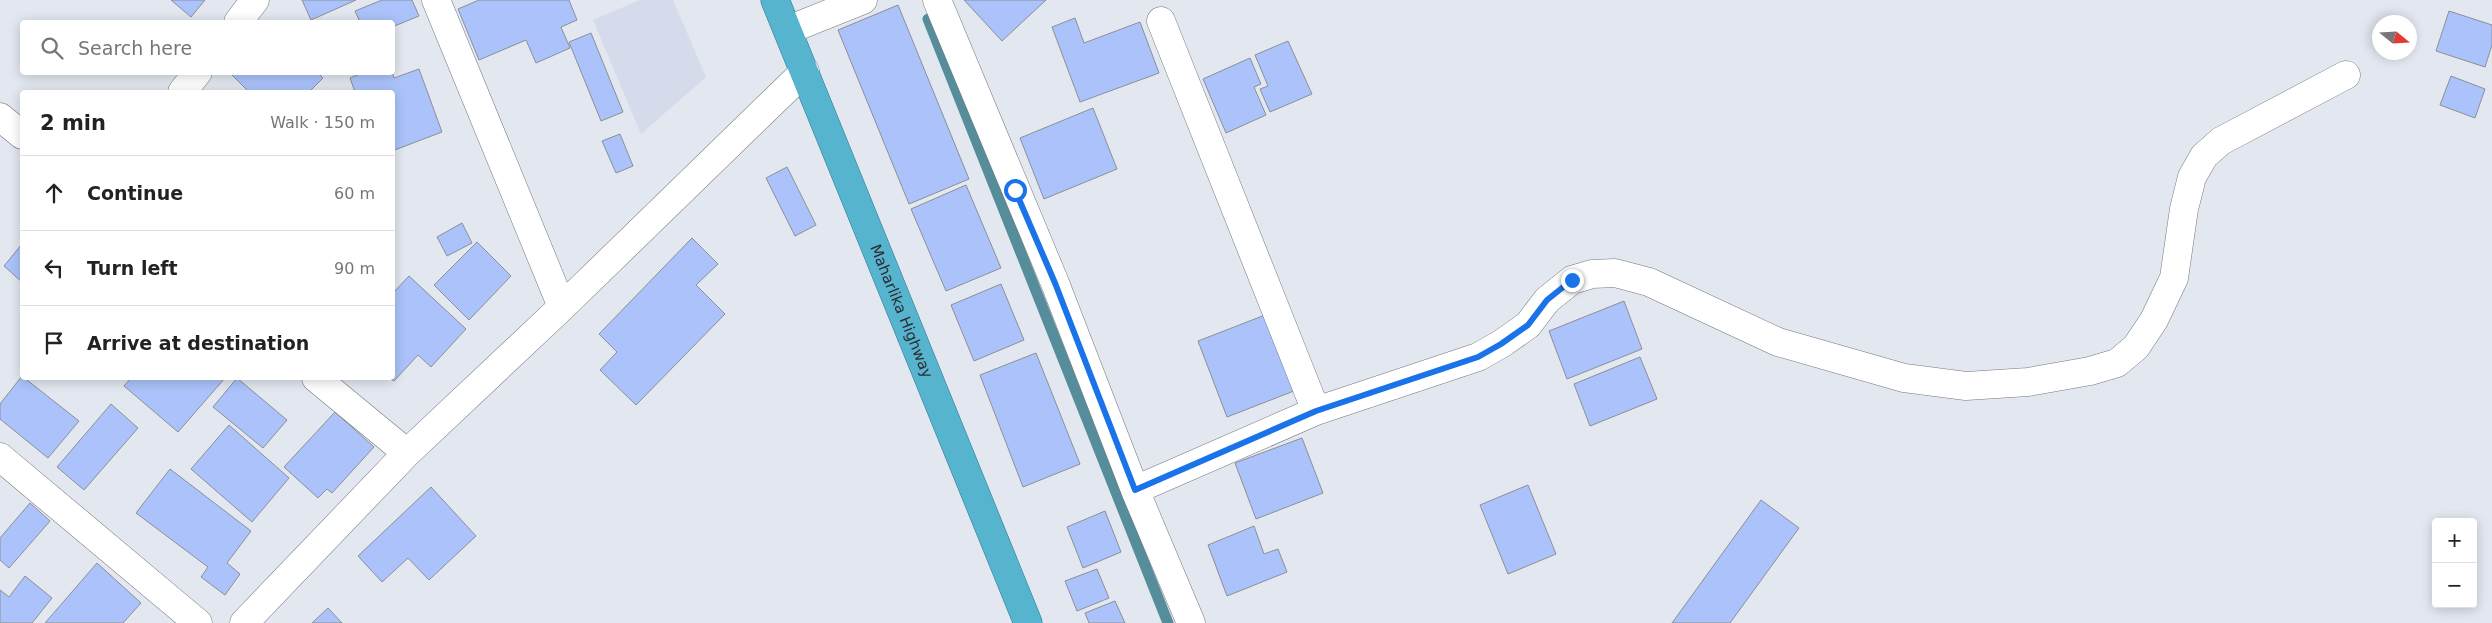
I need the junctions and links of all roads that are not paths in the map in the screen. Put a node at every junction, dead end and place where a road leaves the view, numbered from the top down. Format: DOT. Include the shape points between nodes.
graph roads {
  1 [pos="256,0"];
  2 [pos="436,0"];
  3 [pos="775,0"];
  4 [pos="863,0"];
  5 [pos="937,0"];
  6 [pos="240,20"];
  7 [pos="1161,21"];
  8 [pos="788,30"];
  9 [pos="805,71"];
  10 [pos="196,75"];
  11 [pos="2346,75"];
  12 [pos="184,90"];
  13 [pos="0,117"];
  14 [pos="20,134"];
  15 [pos="562,307"];
  16 [pos="318,380"];
  17 [pos="1316,411"];
  18 [pos="407,453"];
  19 [pos="0,456"];
  20 [pos="1135,490"];
  21 [pos="1023,620"];
  22 [pos="198,623"];
  23 [pos="244,623"];
  24 [pos="1191,623"];
  1 -- 6 [label="street"];
  2 -- 15 [label="street"];
  3 -- 8 [label="highway, Maharlika Highway"];
  4 -- 8 [label="street"];
  5 -- 20 [label="street" via="1055,283"];
  7 -- 17 [label="street"];
  8 -- 9 [label="highway, Maharlika Highway"];
  9 -- 15 [label="street"];
  9 -- 21 [label="highway, Maharlika Highway"];
  10 -- 12 [label="street"];
  11 -- 17 [label="street" via="2221,141 2204,156 2192,178 2184,209 2174,278 2154,320 2136,346 2117,363 2028,382 1966,386 1904,378 1778,342 1649,282 1615,274 1592,274 1572,280 1547,300 1528,325 1478,357"];
  13 -- 14 [label="street"];
  15 -- 18 [label="street"];
  16 -- 18 [label="street"];
  17 -- 20 [label="street"];
  18 -- 23 [label="street"];
  19 -- 22 [label="street"];
  20 -- 24 [label="street"];
}
